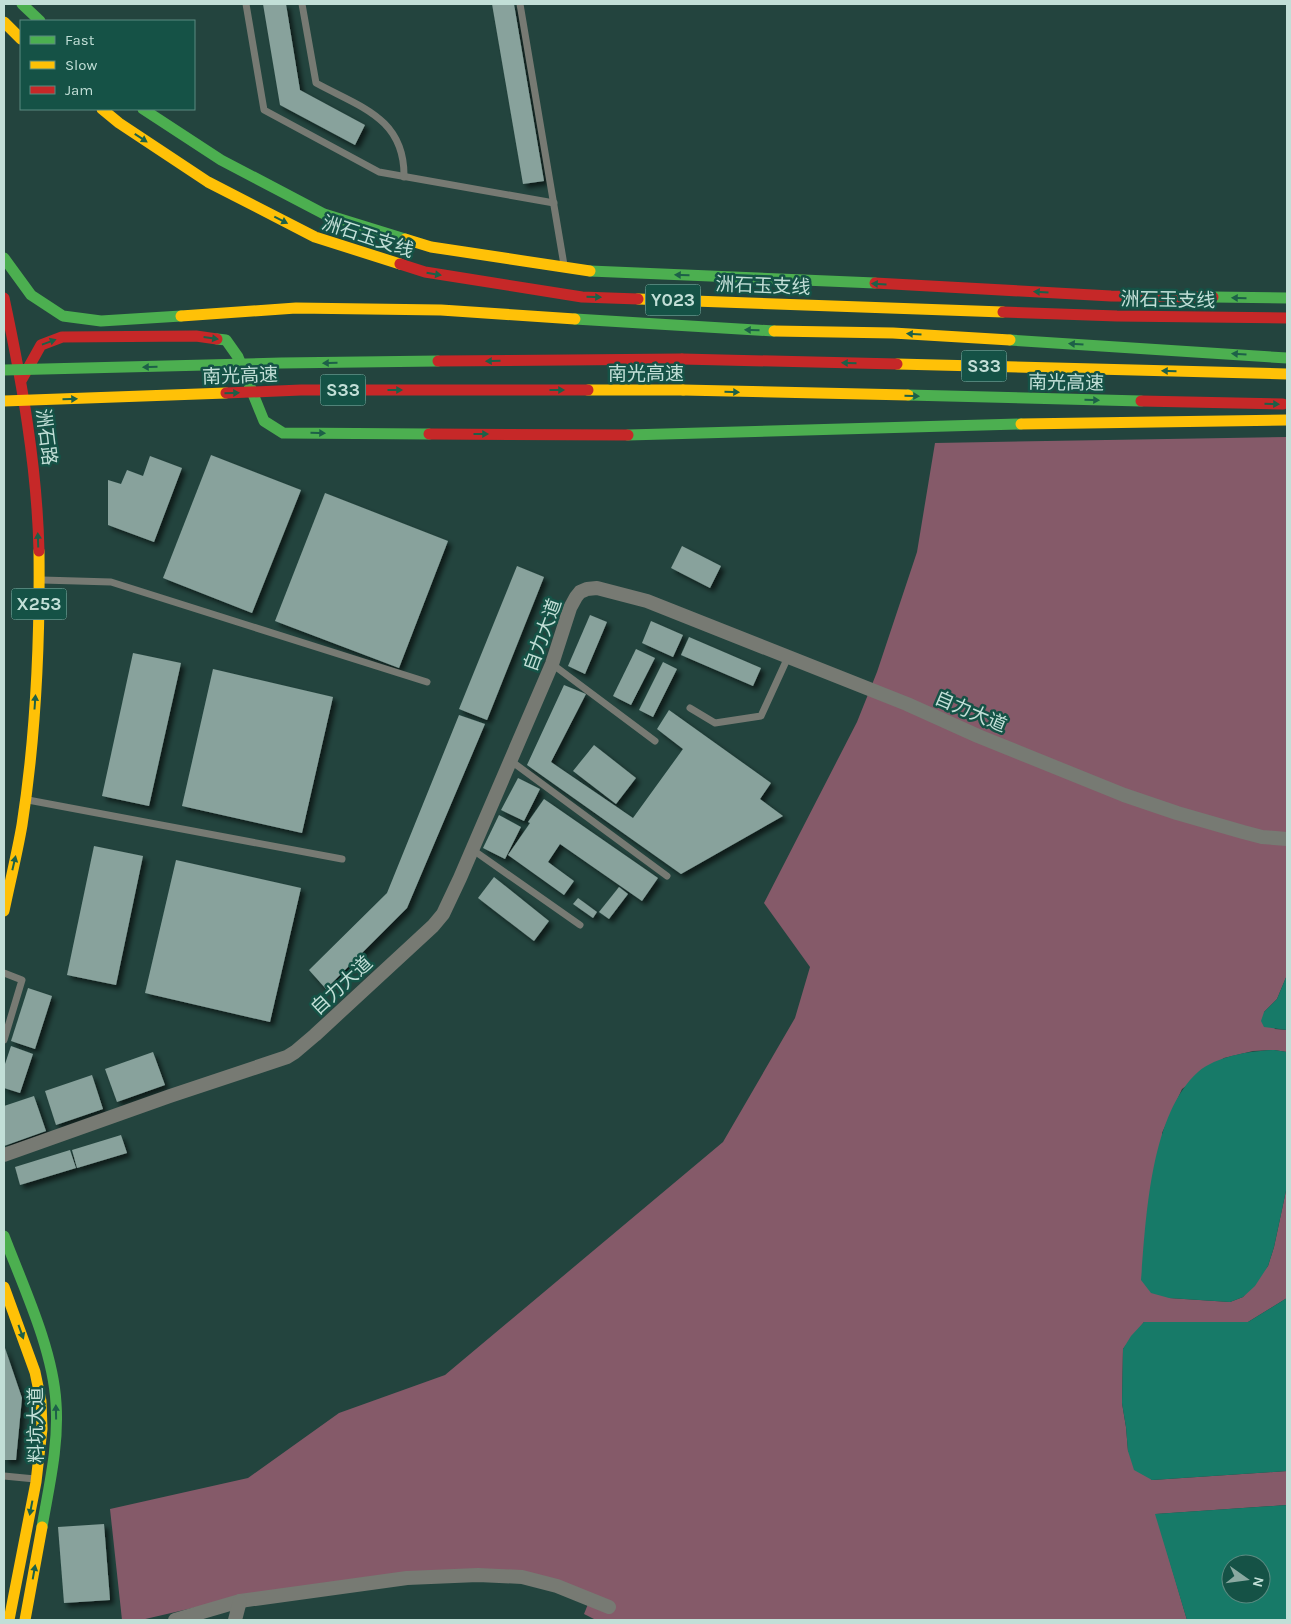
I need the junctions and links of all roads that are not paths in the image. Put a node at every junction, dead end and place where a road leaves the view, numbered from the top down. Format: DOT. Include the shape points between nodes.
graph roads {
  1 [pos="22,4"];
  2 [pos="246,4"];
  3 [pos="302,4"];
  4 [pos="520,4"];
  5 [pos="39,20"];
  6 [pos="4,22"];
  7 [pos="13,34"];
  8 [pos="103,110"];
  9 [pos="145,110"];
  10 [pos="404,177"];
  11 [pos="554,204"];
  12 [pos="4,258"];
  13 [pos="565,268"];
  14 [pos="4,298"];
  15 [pos="1287,298"];
  16 [pos="1287,318"];
  17 [pos="1287,358"];
  18 [pos="4,370"];
  19 [pos="1287,374"];
  20 [pos="22,379"];
  21 [pos="4,401"];
  22 [pos="1287,404"];
  23 [pos="1287,420"];
  24 [pos="39,580"];
  25 [pos="788,657"];
  26 [pos="552,664"];
  27 [pos="427,682"];
  28 [pos="690,708"];
  29 [pos="655,741"];
  30 [pos="511,760"];
  31 [pos="25,799"];
  32 [pos="1287,839"];
  33 [pos="473,850"];
  34 [pos="342,859"];
  35 [pos="667,876"];
  36 [pos="4,911"];
  37 [pos="580,924"];
  38 [pos="4,973"];
  39 [pos="4,1040"];
  40 [pos="4,1155"];
  41 [pos="4,1236"];
  42 [pos="4,1287"];
  43 [pos="4,1476"];
  44 [pos="37,1479"];
  45 [pos="240,1601"];
  46 [pos="609,1608"];
  47 [pos="9,1620"];
  48 [pos="25,1620"];
  49 [pos="175,1620"];
  50 [pos="235,1620"];
  1 -- 5 [label="main road"];
  2 -- 10 [label="lane" via="264,110 379,172"];
  3 -- 10 [label="lane" via="316,83 380,118 389,127 402,150"];
  4 -- 11 [label="lane"];
  6 -- 7 [label="main road"];
  8 -- 16 [label="main road, 洲石玉支线 / Y023, one-way" via="208,182 314,237 425,272 582,297 1117,316"];
  9 -- 13 [label="main road, 洲石玉支线 / Y023" via="221,160 324,214 431,247"];
  10 -- 11 [label="lane"];
  11 -- 13 [label="lane"];
  17 -- 12 [label="main road, one-way" via="893,333 743,330 441,310 296,308 101,321 62,316 31,296"];
  15 -- 13 [label="main road, 洲石玉支线 / Y023, one-way" via="1111,296"];
  14 -- 20 [label="main road, 洲石路 / X253"];
  19 -- 18 [label="main road, 南光高速 / S33, one-way, bridge" via="682,359 281,363"];
  20 -- 23 [label="main road, one-way" via="41,345 62,337 196,336 226,340 238,357 264,421 283,432 645,435 920,426"];
  24 -- 20 [label="main road, 洲石路 / X253, one-way" via="34,472"];
  21 -- 22 [label="main road, 南光高速 / S33, one-way, bridge" via="301,390 683,390"];
  24 -- 27 [label="lane" via="111,582"];
  31 -- 24 [label="main road, 洲石路 / X253, one-way" via="35,699"];
  25 -- 26 [label="street, 自力大道" via="647,601 597,588 580,592 576,597"];
  25 -- 28 [label="lane" via="761,716 715,723"];
  25 -- 32 [label="street, 自力大道" via="1124,795 1243,832"];
  26 -- 29 [label="lane"];
  26 -- 30 [label="street, 自力大道"];
  30 -- 33 [label="street, 自力大道"];
  30 -- 35 [label="lane"];
  31 -- 34 [label="lane"];
  36 -- 31 [label="main road, 洲石路 / X253, one-way"];
  33 -- 37 [label="lane"];
  33 -- 40 [label="street, 自力大道" via="450,902 433,926 295,1052"];
  38 -- 39 [label="lane" via="22,980"];
  48 -- 41 [label="main road, 料坑大道, one-way" via="55,1454 56,1402 48,1352"];
  42 -- 44 [label="main road, 料坑大道, one-way" via="35,1372 41,1401"];
  43 -- 44 [label="lane"];
  44 -- 47 [label="main road, 料坑大道, one-way"];
  45 -- 46 [label="street" via="407,1578 478,1575 540,1581"];
  45 -- 49 [label="street"];
  45 -- 50 [label="street"];
}
